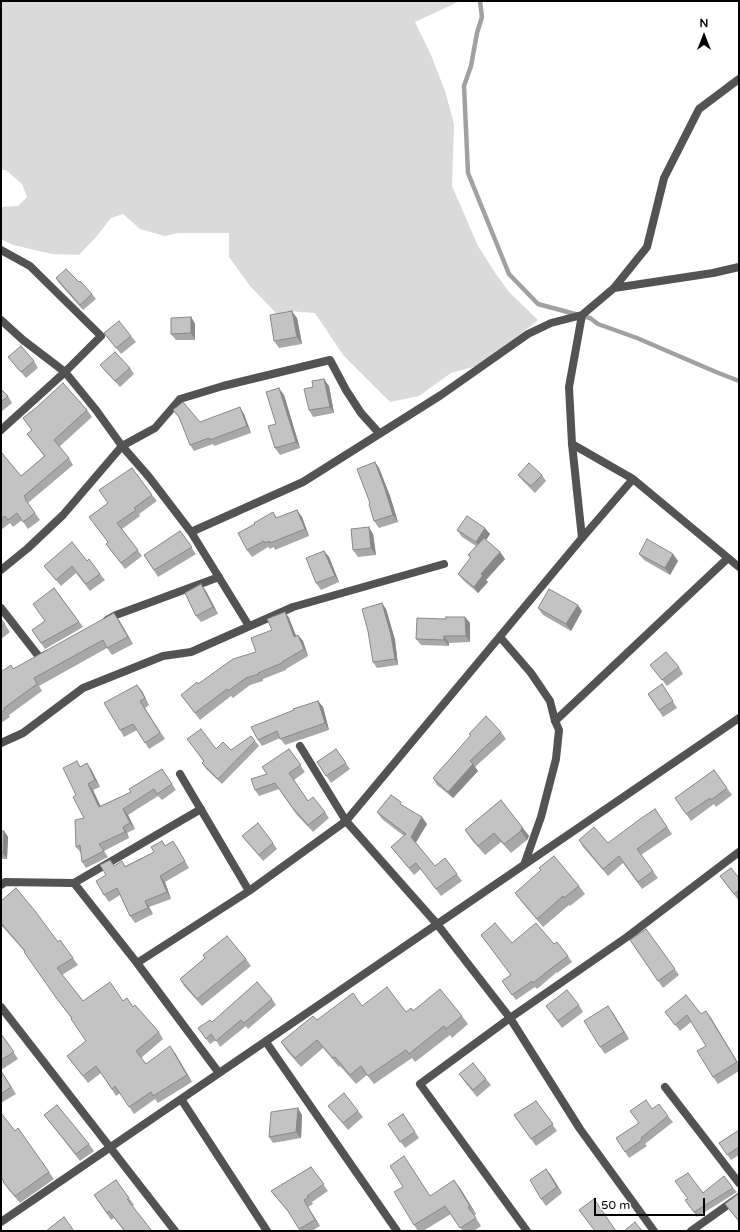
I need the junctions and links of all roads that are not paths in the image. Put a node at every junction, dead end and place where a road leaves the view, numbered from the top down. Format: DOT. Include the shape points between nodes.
graph roads {
  1 [pos="739,79"];
  2 [pos="1,250"];
  3 [pos="739,267"];
  4 [pos="614,288"];
  5 [pos="582,315"];
  6 [pos="1,320"];
  7 [pos="65,372"];
  8 [pos="1,430"];
  9 [pos="379,433"];
  10 [pos="572,444"];
  11 [pos="122,446"];
  12 [pos="633,479"];
  13 [pos="191,532"];
  14 [pos="582,538"];
  15 [pos="728,558"];
  16 [pos="444,564"];
  17 [pos="739,567"];
  18 [pos="1,570"];
  19 [pos="219,577"];
  20 [pos="1,608"];
  21 [pos="102,623"];
  22 [pos="249,626"];
  23 [pos="500,636"];
  24 [pos="54,650"];
  25 [pos="739,718"];
  26 [pos="555,721"];
  27 [pos="1,743"];
  28 [pos="300,746"];
  29 [pos="180,774"];
  30 [pos="201,809"];
  31 [pos="346,821"];
  32 [pos="739,852"];
  33 [pos="524,865"];
  34 [pos="74,883"];
  35 [pos="1,885"];
  36 [pos="249,891"];
  37 [pos="437,924"];
  38 [pos="137,963"];
  39 [pos="1,1007"];
  40 [pos="510,1018"];
  41 [pos="266,1042"];
  42 [pos="219,1073"];
  43 [pos="665,1087"];
  44 [pos="181,1099"];
  45 [pos="110,1148"];
  46 [pos="739,1183"];
  47 [pos="739,1197"];
  48 [pos="1,1222"];
  49 [pos="175,1231"];
  50 [pos="267,1231"];
  51 [pos="397,1231"];
  52 [pos="527,1231"];
  53 [pos="654,1231"];
  54 [pos="691,1231"];
  1 -- 4 [label="street" via="699,109 664,178 647,248"];
  2 -- 7 [label="street" via="30,266 101,336"];
  3 -- 4 [label="street"];
  4 -- 5 [label="street"];
  5 -- 9 [label="street" via="528,334 441,395"];
  5 -- 10 [label="street" via="570,387"];
  6 -- 7 [label="street"];
  7 -- 8 [label="street"];
  7 -- 11 [label="street"];
  9 -- 11 [label="street" via="361,413 330,360 180,399 155,428"];
  9 -- 13 [label="street" via="303,482"];
  10 -- 12 [label="street"];
  10 -- 14 [label="street"];
  11 -- 13 [label="street"];
  11 -- 18 [label="street" via="63,515"];
  12 -- 14 [label="street"];
  12 -- 15 [label="street"];
  13 -- 19 [label="street"];
  14 -- 23 [label="street"];
  15 -- 17 [label="street"];
  15 -- 26 [label="street"];
  16 -- 22 [label="street" via="293,607"];
  19 -- 21 [label="street" via="116,615"];
  19 -- 22 [label="street"];
  20 -- 24 [label="street" via="40,658"];
  22 -- 27 [label="street" via="191,652 163,656 83,688 22,733"];
  23 -- 26 [label="street" via="531,673 550,701"];
  23 -- 31 [label="street"];
  25 -- 33 [label="street"];
  26 -- 33 [label="street" via="559,730 556,759 541,817"];
  28 -- 31 [label="street"];
  29 -- 30 [label="street"];
  30 -- 34 [label="street"];
  30 -- 36 [label="street"];
  31 -- 36 [label="street"];
  31 -- 37 [label="street"];
  32 -- 40 [label="street" via="627,938"];
  33 -- 37 [label="street"];
  34 -- 35 [label="street" via="5,882"];
  34 -- 38 [label="street"];
  36 -- 38 [label="street"];
  37 -- 40 [label="street"];
  37 -- 41 [label="street"];
  38 -- 42 [label="street"];
  39 -- 45 [label="street"];
  40 -- 52 [label="street" via="420,1084"];
  40 -- 53 [label="street" via="580,1129"];
  41 -- 42 [label="street"];
  41 -- 51 [label="street"];
  42 -- 44 [label="street"];
  43 -- 46 [label="street"];
  44 -- 45 [label="street"];
  44 -- 50 [label="street"];
  45 -- 48 [label="street"];
  45 -- 49 [label="street"];
  47 -- 54 [label="street"];
}
